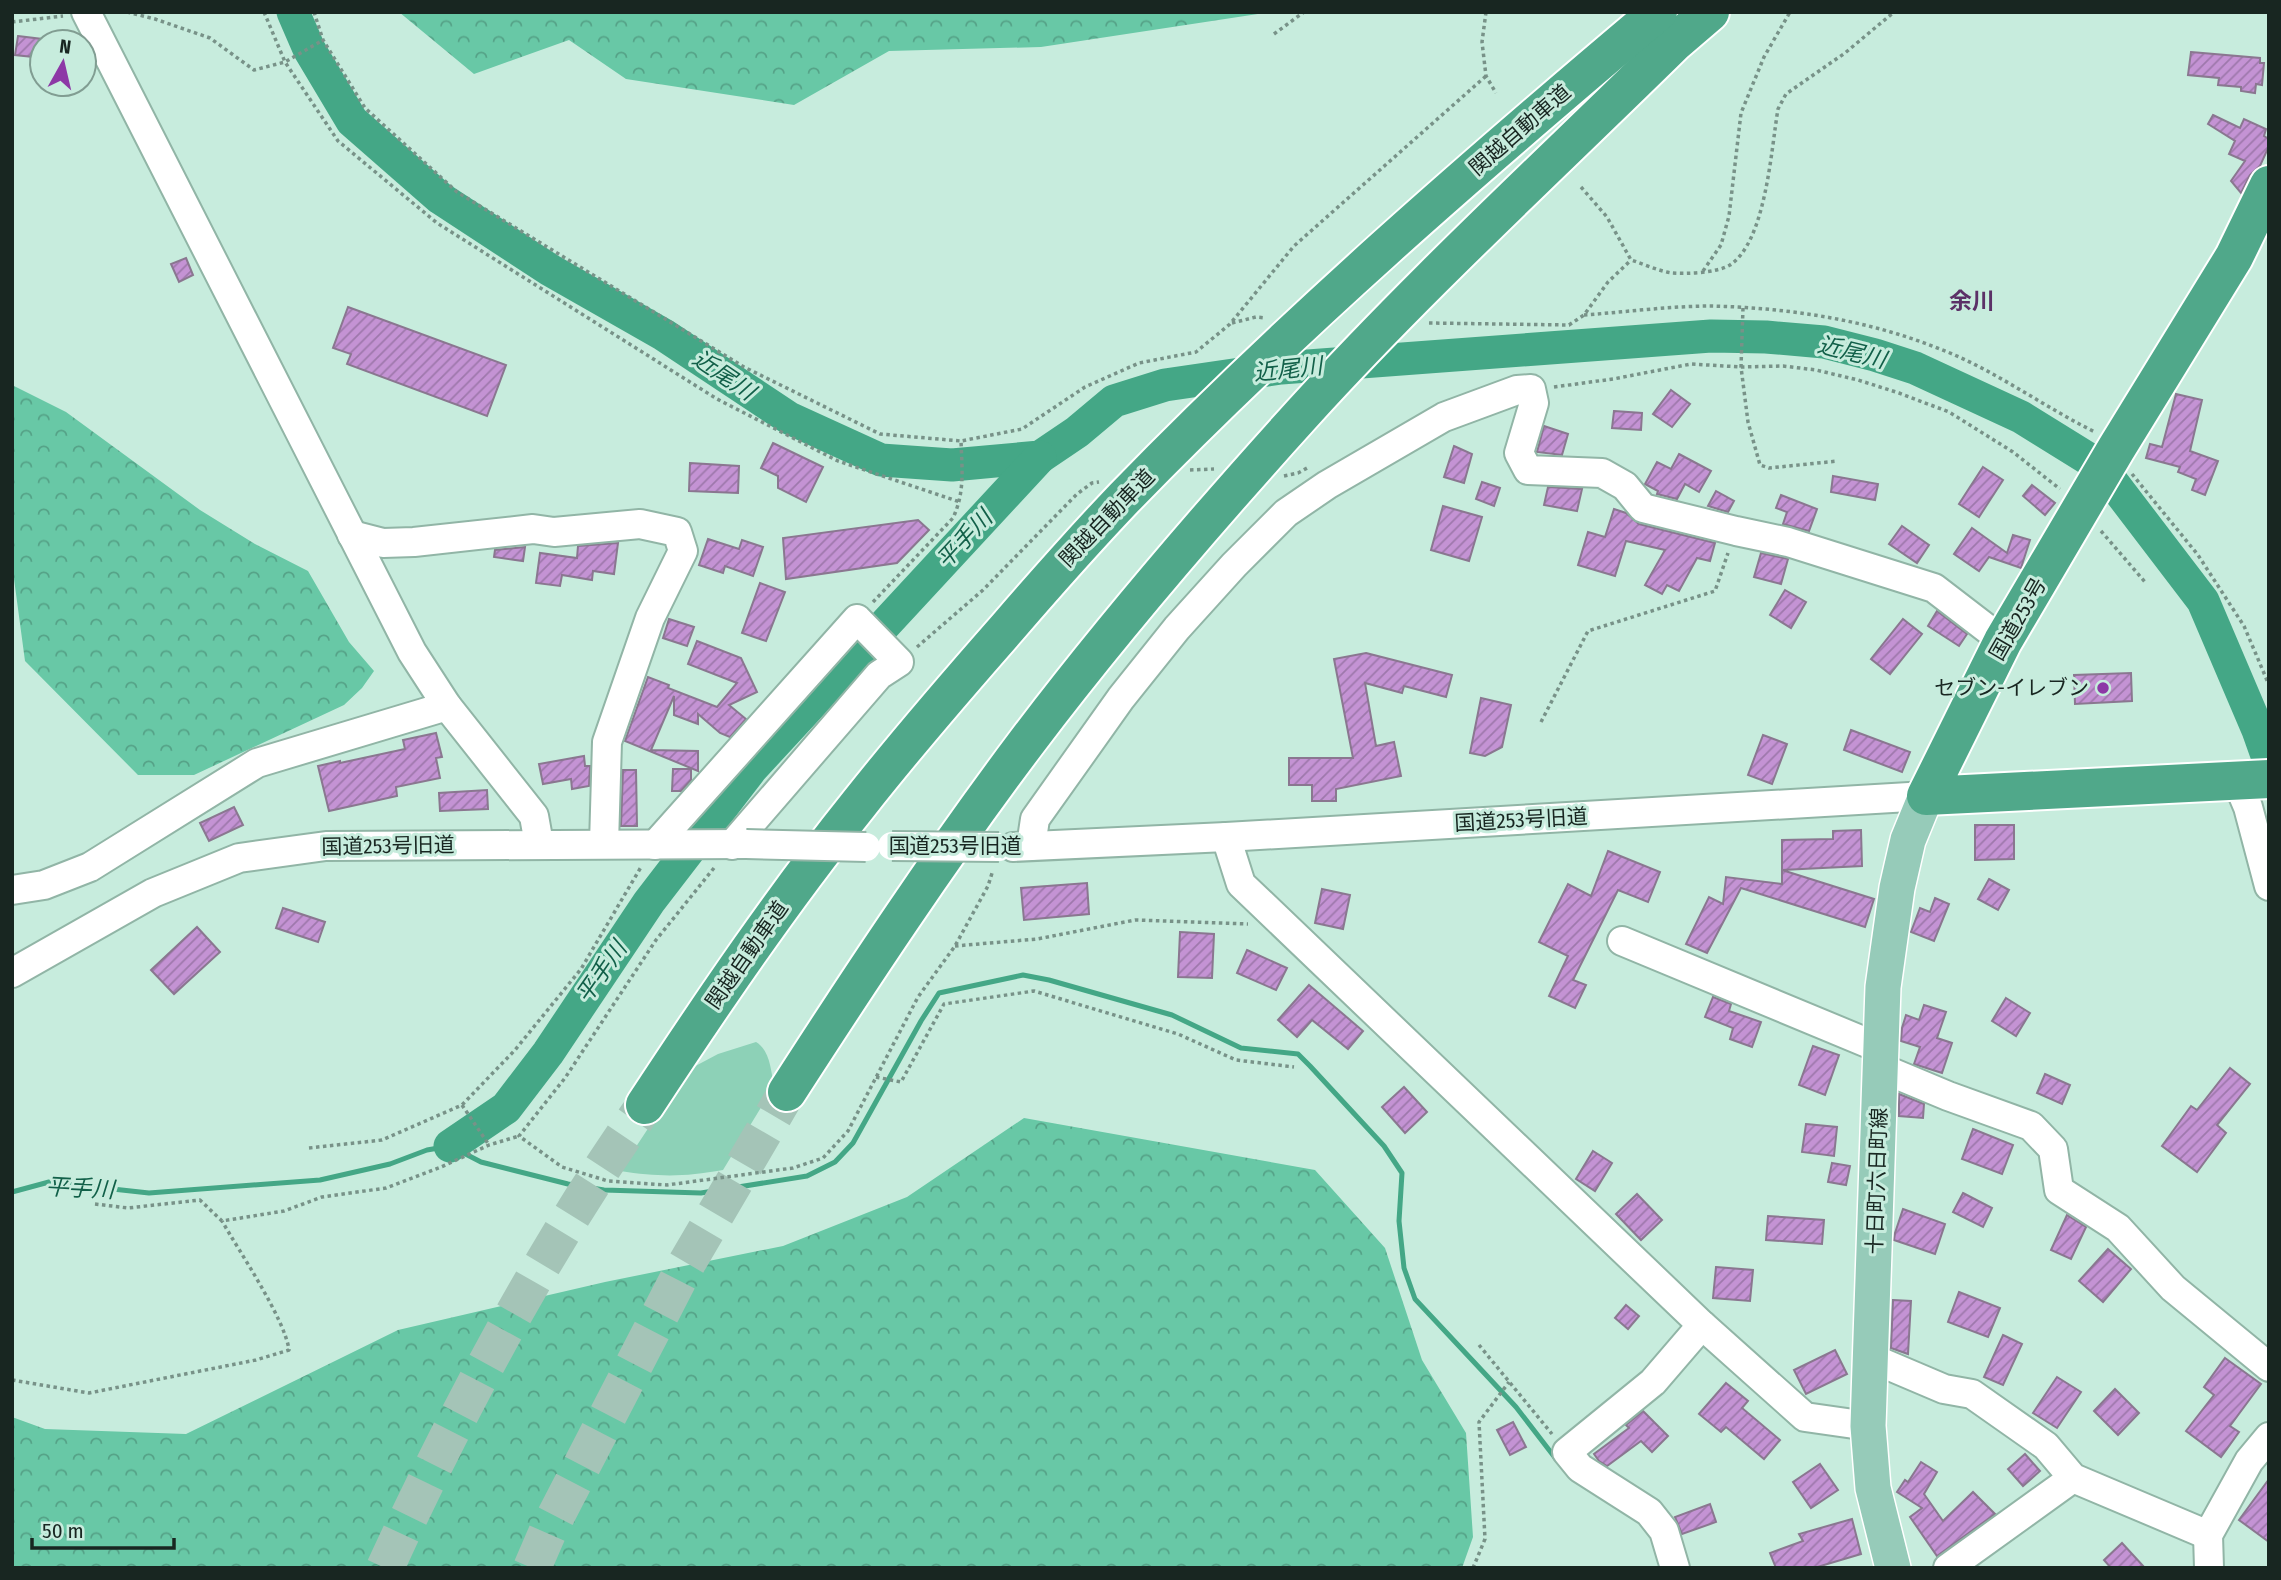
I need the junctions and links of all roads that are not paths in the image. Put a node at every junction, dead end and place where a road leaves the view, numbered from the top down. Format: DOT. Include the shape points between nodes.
graph roads {
  1 [pos="1658,12"];
  2 [pos="1710,12"];
  3 [pos="86,13"];
  4 [pos="2266,204"];
  5 [pos="352,535"];
  6 [pos="2003,641"];
  7 [pos="447,706"];
  8 [pos="2250,780"];
  9 [pos="1926,796"];
  10 [pos="1226,837"];
  11 [pos="539,844"];
  12 [pos="604,844"];
  13 [pos="732,844"];
  14 [pos="661,845"];
  15 [pos="1031,846"];
  16 [pos="2269,886"];
  17 [pos="12,890"];
  18 [pos="1622,941"];
  19 [pos="12,973"];
  20 [pos="1881,1058"];
  21 [pos="787,1092"];
  22 [pos="645,1105"];
  23 [pos="1702,1325"];
  24 [pos="1871,1358"];
  25 [pos="2269,1367"];
  26 [pos="1868,1426"];
  27 [pos="2269,1437"];
  28 [pos="2073,1478"];
  29 [pos="2208,1535"];
  30 [pos="1675,1568"];
  31 [pos="1893,1568"];
  32 [pos="1948,1568"];
  33 [pos="2209,1568"];
  1 -- 22 [label="highway, 関越自動車道" via="1278,331 1199,423 1052,575 930,716 799,881"];
  2 -- 21 [label="highway, 関越自動車道" via="1378,334 1188,543 1026,743"];
  3 -- 5 [label="street"];
  4 -- 6 [label="highway, 国道253号"];
  5 -- 7 [label="street" via="412,652"];
  5 -- 12 [label="street" via="383,543 640,524 677,531 682,551 650,618 607,743"];
  6 -- 9 [label="highway, 国道253号"];
  6 -- 15 [label="street" via="1934,588 1788,542 1643,508 1625,486 1602,473 1528,470 1519,453 1534,403 1531,390 1517,390 1444,417 1286,513 1177,628 1121,698 1035,819"];
  7 -- 11 [label="street" via="534,816"];
  7 -- 17 [label="street" via="257,762 90,867 44,885"];
  8 -- 9 [label="highway"];
  8 -- 16 [label="street" via="2248,807"];
  9 -- 10 [label="street, 国道253号旧道"];
  9 -- 20 [label="main road, 十日町六日町線" via="1908,840 1897,888 1883,986"];
  10 -- 15 [label="street, 国道253号旧道"];
  10 -- 23 [label="street" via="1241,884"];
  11 -- 12 [label="street, 国道253号旧道"];
  11 -- 19 [label="street, 国道253号旧道" via="326,846 239,858 153,893"];
  12 -- 14 [label="street, 国道253号旧道"];
  13 -- 14 [label="street, 国道253号旧道"];
  13 -- 14 [label="street" via="895,657 860,622"];
  13 -- 15 [label="street, 国道253号旧道, bridge"];
  18 -- 20 [label="street"];
  20 -- 24 [label="main road, 十日町六日町線"];
  20 -- 25 [label="street" via="1948,1096 2031,1126 2053,1149 2059,1190 2118,1228 2173,1288"];
  23 -- 26 [label="street" via="1805,1417"];
  23 -- 30 [label="street" via="1653,1382 1567,1452 1580,1468 1649,1512 1664,1531"];
  24 -- 26 [label="main road, 十日町六日町線"];
  24 -- 28 [label="street" via="1944,1389 1972,1394 2046,1446"];
  26 -- 31 [label="main road, 十日町六日町線" via="1873,1488"];
  27 -- 29 [label="street" via="2249,1461"];
  28 -- 29 [label="street"];
  28 -- 32 [label="street"];
  29 -- 33 [label="street"];
}
